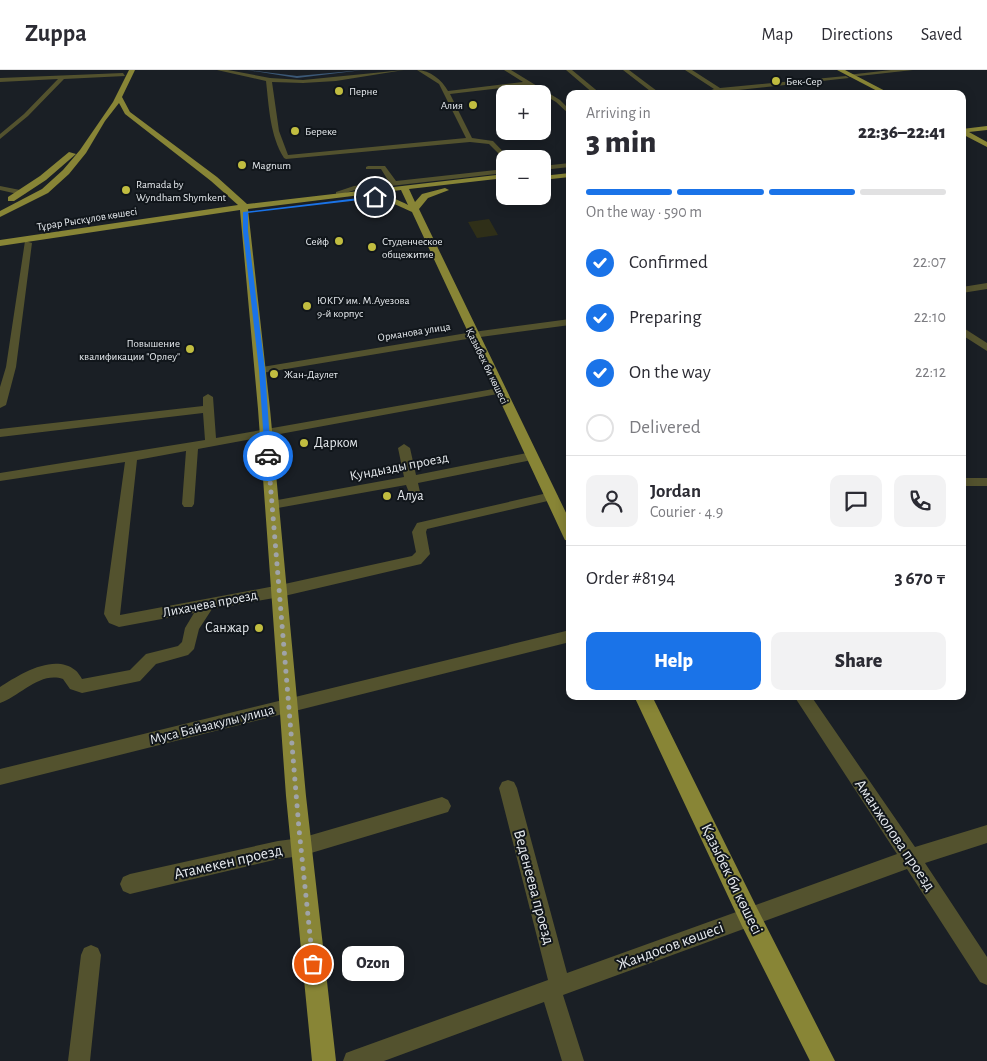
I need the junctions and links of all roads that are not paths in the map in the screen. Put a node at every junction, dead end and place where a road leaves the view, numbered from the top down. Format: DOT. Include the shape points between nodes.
graph roads {
  1 [pos="61,70"];
  2 [pos="132,70"];
  3 [pos="220,70"];
  4 [pos="401,70"];
  5 [pos="420,70"];
  6 [pos="507,70"];
  7 [pos="569,70"];
  8 [pos="626,70"];
  9 [pos="688,70"];
  10 [pos="840,70"];
  11 [pos="856,70"];
  12 [pos="908,70"];
  13 [pos="124,73"];
  14 [pos="330,73"];
  15 [pos="291,74"];
  16 [pos="864,74"];
  17 [pos="848,77"];
  18 [pos="2,78"];
  19 [pos="53,78"];
  20 [pos="62,78"];
  21 [pos="269,80"];
  22 [pos="527,83"];
  23 [pos="593,90"];
  24 [pos="653,90"];
  25 [pos="718,90"];
  26 [pos="879,90"];
  27 [pos="447,93"];
  28 [pos="117,100"];
  29 [pos="566,105"];
  30 [pos="127,113"];
  31 [pos="107,114"];
  32 [pos="975,121"];
  33 [pos="986,125"];
  34 [pos="966,126"];
  35 [pos="966,130"];
  36 [pos="966,133"];
  37 [pos="0,137"];
  38 [pos="966,139"];
  39 [pos="470,140"];
  40 [pos="986,144"];
  41 [pos="499,150"];
  42 [pos="83,151"];
  43 [pos="72,154"];
  44 [pos="566,167"];
  45 [pos="368,168"];
  46 [pos="551,168"];
  47 [pos="566,168"];
  48 [pos="551,170"];
  49 [pos="496,173"];
  50 [pos="566,175"];
  51 [pos="496,177"];
  52 [pos="551,177"];
  53 [pos="496,184"];
  54 [pos="223,187"];
  55 [pos="402,187"];
  56 [pos="0,188"];
  57 [pos="458,188"];
  58 [pos="22,193"];
  59 [pos="359,199"];
  60 [pos="292,200"];
  61 [pos="0,205"];
  62 [pos="0,209"];
  63 [pos="245,209"];
  64 [pos="413,210"];
  65 [pos="0,214"];
  66 [pos="0,219"];
  67 [pos="0,243"];
  68 [pos="28,244"];
  69 [pos="0,248"];
  70 [pos="987,286"];
  71 [pos="966,289"];
  72 [pos="566,323"];
  73 [pos="966,333"];
  74 [pos="473,335"];
  75 [pos="987,348"];
  76 [pos="262,370"];
  77 [pos="499,390"];
  78 [pos="0,405"];
  79 [pos="0,433"];
  80 [pos="265,434"];
  81 [pos="211,444"];
  82 [pos="192,448"];
  83 [pos="404,448"];
  84 [pos="532,456"];
  85 [pos="131,458"];
  86 [pos="0,477"];
  87 [pos="966,482"];
  88 [pos="987,482"];
  89 [pos="412,486"];
  90 [pos="552,496"];
  91 [pos="188,504"];
  92 [pos="272,505"];
  93 [pos="566,527"];
  94 [pos="280,591"];
  95 [pos="207,605"];
  96 [pos="566,637"];
  97 [pos="0,696"];
  98 [pos="644,700"];
  99 [pos="805,700"];
  100 [pos="288,707"];
  101 [pos="0,777"];
  102 [pos="508,788"];
  103 [pos="442,806"];
  104 [pos="987,834"];
  105 [pos="301,846"];
  106 [pos="911,858"];
  107 [pos="130,884"];
  108 [pos="750,918"];
  109 [pos="91,955"];
  110 [pos="987,975"];
  111 [pos="555,987"];
  112 [pos="79,1061"];
  113 [pos="324,1061"];
  114 [pos="354,1061"];
  115 [pos="573,1061"];
  116 [pos="823,1061"];
  1 -- 19 [label="street"];
  2 -- 28 [label="main road"];
  3 -- 21 [label="street"];
  4 -- 21 [label="street" via="323,80"];
  5 -- 27 [label="street" via="440,83"];
  6 -- 22 [label="street"];
  7 -- 23 [label="street"];
  8 -- 24 [label="street"];
  9 -- 25 [label="street"];
  10 -- 17 [label="main road"];
  11 -- 16 [label="street"];
  12 -- 16 [label="street"];
  13 -- 20 [label="street"];
  13 -- 43 [label="main road"];
  14 -- 15 [label="street"];
  16 -- 17 [label="street"];
  17 -- 25 [label="street"];
  17 -- 26 [label="main road"];
  18 -- 19 [label="street"];
  19 -- 20 [label="street"];
  20 -- 37 [label="street"];
  21 -- 39 [label="street" via="277,134 286,157"];
  22 -- 27 [label="street"];
  22 -- 29 [label="street"];
  27 -- 39 [label="street"];
  28 -- 30 [label="main road"];
  28 -- 31 [label="main road"];
  30 -- 31 [label="main road"];
  30 -- 54 [label="main road"];
  31 -- 42 [label="main road"];
  32 -- 33 [label="main road"];
  33 -- 34 [label="main road"];
  33 -- 35 [label="main road"];
  33 -- 40 [label="main road" via="976,134"];
  36 -- 40 [label="main road"];
  38 -- 40 [label="main road"];
  39 -- 41 [label="street" via="491,142"];
  42 -- 65 [label="main road" via="45,191"];
  42 -- 66 [label="main road" via="88,158 62,184"];
  43 -- 58 [label="main road"];
  43 -- 62 [label="main road" via="47,182"];
  44 -- 46 [label="street"];
  45 -- 55 [label="street" via="384,168"];
  47 -- 48 [label="main road"];
  49 -- 55 [label="street"];
  50 -- 52 [label="main road"];
  51 -- 55 [label="main road, Тұрар Рыскұлов көшесі"];
  53 -- 57 [label="main road"];
  54 -- 60 [label="main road" via="257,198"];
  54 -- 63 [label="main road"];
  55 -- 57 [label="main road"];
  55 -- 59 [label="main road, Тұрар Рыскұлов көшесі"];
  55 -- 60 [label="main road, Тұрар Рыскұлов көшесі"];
  55 -- 64 [label="main road, Қазыбек би көшесі"];
  56 -- 58 [label="street"];
  57 -- 64 [label="main road" via="428,194"];
  58 -- 61 [label="main road"];
  59 -- 63 [label="main road, Тұрар Рыскұлов көшесі"];
  59 -- 64 [label="main road" via="392,200"];
  60 -- 63 [label="main road, Тұрар Рыскұлов көшесі"];
  63 -- 67 [label="main road, Тұрар Рыскұлов көшесі"];
  63 -- 68 [label="main road, Тұрар Рыскұлов көшесі"];
  63 -- 76 [label="main road"];
  64 -- 74 [label="main road, Қазыбек би көшесі"];
  68 -- 69 [label="main road, Тұрар Рыскұлов көшесі"];
  68 -- 78 [label="street" via="10,367"];
  70 -- 71 [label="street"];
  72 -- 74 [label="street, Орманова улица"];
  73 -- 75 [label="street"];
  74 -- 76 [label="street, Орманова улица"];
  74 -- 77 [label="main road, Қазыбек би көшесі"];
  76 -- 80 [label="main road"];
  77 -- 80 [label="street"];
  77 -- 84 [label="main road, Қазыбек би көшесі"];
  79 -- 81 [label="street" via="208,403"];
  80 -- 81 [label="street"];
  80 -- 92 [label="main road"];
  81 -- 82 [label="street"];
  82 -- 85 [label="street"];
  82 -- 91 [label="street"];
  83 -- 89 [label="street"];
  84 -- 89 [label="street, Кундызды проезд"];
  84 -- 90 [label="main road, Қазыбек би көшесі"];
  85 -- 86 [label="street"];
  85 -- 95 [label="street, Лихачева проезд" via="111,614 119,621"];
  87 -- 88 [label="street"];
  89 -- 92 [label="street, Кундызды проезд"];
  90 -- 93 [label="main road, Қазыбек би көшесі"];
  90 -- 94 [label="street, Лихачева проезд" via="422,526 419,532 423,554 416,560"];
  92 -- 94 [label="main road"];
  94 -- 95 [label="street, Лихачева проезд"];
  94 -- 100 [label="main road"];
  95 -- 97 [label="street" via="192,628 186,649 151,659 134,676 82,686 63,671 52,672 24,680"];
  96 -- 100 [label="street, Муса Байзакулы улица"];
  98 -- 108 [label="main road, Қазыбек би көшесі"];
  99 -- 106 [label="street, Аманжолова проезд"];
  100 -- 101 [label="street, Муса Байзакулы улица"];
  100 -- 105 [label="main road"];
  102 -- 111 [label="street, Веденеева проезд"];
  103 -- 105 [label="street, Атамекен проезд"];
  104 -- 106 [label="street, Жандосов көшесі"];
  105 -- 107 [label="street, Атамекен проезд"];
  105 -- 113 [label="main road"];
  106 -- 108 [label="street, Жандосов көшесі"];
  106 -- 110 [label="street, Аманжолова проезд"];
  108 -- 111 [label="street, Жандосов көшесі"];
  108 -- 116 [label="main road, Қазыбек би көшесі"];
  109 -- 112 [label="street"];
  111 -- 114 [label="street, Жандосов көшесі"];
  111 -- 115 [label="street"];
}
